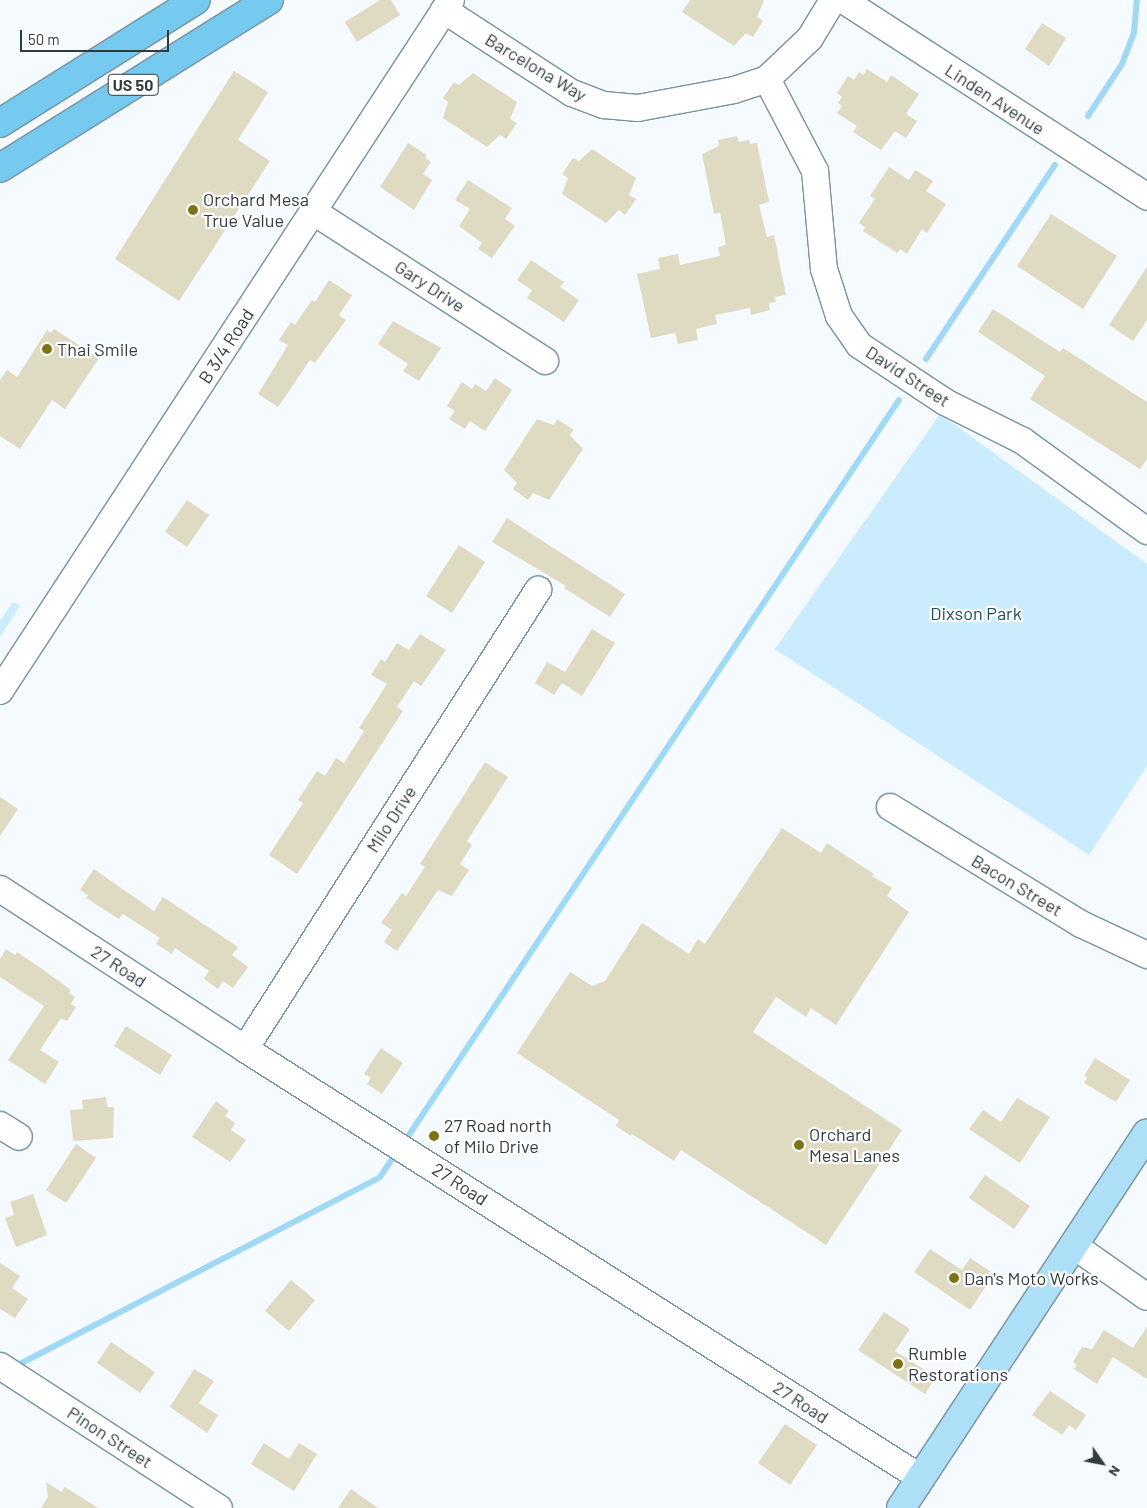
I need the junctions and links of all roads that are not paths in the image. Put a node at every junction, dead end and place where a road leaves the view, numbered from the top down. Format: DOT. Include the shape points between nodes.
graph roads {
  1 [pos="196,0"];
  2 [pos="269,0"];
  3 [pos="833,0"];
  4 [pos="843,0"];
  5 [pos="447,5"];
  6 [pos="767,79"];
  7 [pos="0,123"];
  8 [pos="0,168"];
  9 [pos="1147,197"];
  10 [pos="314,212"];
  11 [pos="545,361"];
  12 [pos="1147,530"];
  13 [pos="538,590"];
  14 [pos="0,691"];
  15 [pos="890,807"];
  16 [pos="0,889"];
  17 [pos="1147,955"];
  18 [pos="245,1049"];
  19 [pos="1147,1132"];
  20 [pos="1073,1245"];
  21 [pos="1147,1297"];
  22 [pos="0,1366"];
  23 [pos="921,1478"];
  24 [pos="219,1508"];
  25 [pos="901,1508"];
  1 -- 7 [label="highway, US 50"];
  2 -- 8 [label="highway, US 50"];
  3 -- 6 [label="street, Barcelona Way" via="810,38"];
  4 -- 9 [label="street, Linden Avenue"];
  5 -- 6 [label="street, Barcelona Way" via="572,93 604,105 657,107 734,90"];
  5 -- 10 [label="street, B 3/4 Road"];
  6 -- 12 [label="street, David Street" via="815,171 824,269 839,316 859,345 946,402 1023,441"];
  10 -- 11 [label="street, Gary Drive"];
  10 -- 14 [label="street, B 3/4 Road"];
  13 -- 18 [label="street, Milo Drive"];
  15 -- 17 [label="street, Bacon Street" via="1081,924"];
  16 -- 18 [label="street, 27 Road"];
  18 -- 23 [label="street, 27 Road"];
  19 -- 20 [label="main road"];
  20 -- 21 [label="street"];
  20 -- 23 [label="main road"];
  22 -- 24 [label="street, Pinon Street"];
  23 -- 25 [label="main road"];
}
